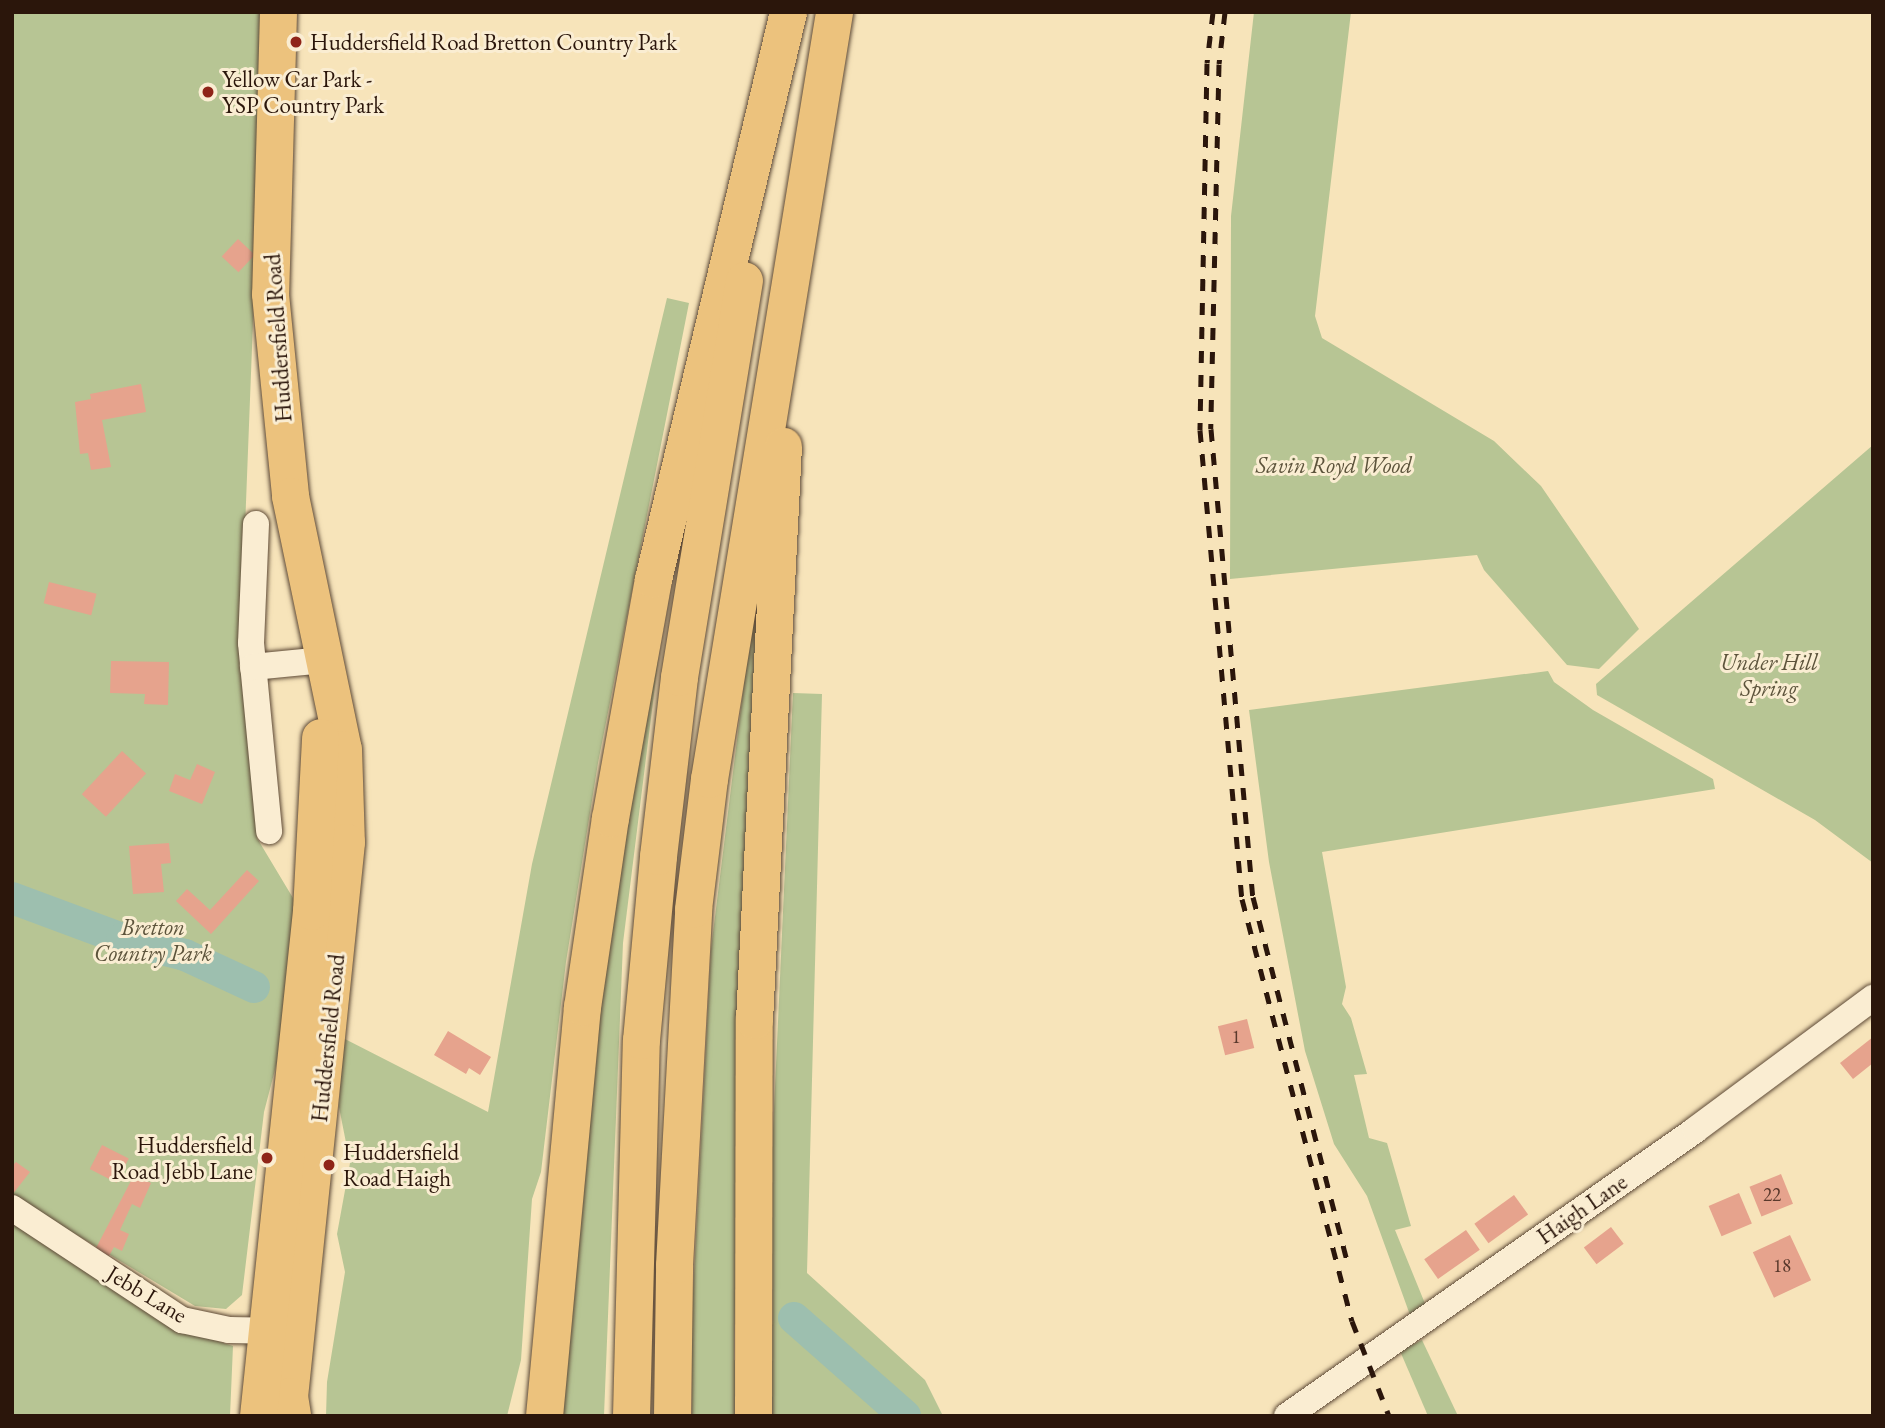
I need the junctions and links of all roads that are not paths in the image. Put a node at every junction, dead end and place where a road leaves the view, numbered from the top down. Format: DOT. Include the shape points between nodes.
graph roads {
  1 [pos="278,12"];
  2 [pos="834,12"];
  3 [pos="787,19"];
  4 [pos="796,236"];
  5 [pos="256,524"];
  6 [pos="324,660"];
  7 [pos="253,667"];
  8 [pos="269,831"];
  9 [pos="1873,998"];
  10 [pos="12,1208"];
  11 [pos="283,1331"];
  12 [pos="258,1416"];
  13 [pos="292,1416"];
  14 [pos="544,1416"];
  15 [pos="631,1416"];
  16 [pos="672,1416"];
  17 [pos="752,1416"];
  18 [pos="1287,1416"];
  1 -- 6 [label="highway, Huddersfield Road" via="271,294 290,496"];
  2 -- 4 [label="highway"];
  3 -- 14 [label="highway" via="653,579 612,805 582,1007"];
  3 -- 15 [label="highway" via="680,677 658,856 641,1040"];
  4 -- 16 [label="highway" via="709,779 693,909 674,1265"];
  4 -- 17 [label="highway" via="754,1020"];
  5 -- 7 [label="street"];
  6 -- 7 [label="street"];
  6 -- 11 [label="highway, Huddersfield Road"];
  7 -- 8 [label="street"];
  9 -- 18 [label="street, Haigh Lane" via="1695,1130"];
  10 -- 11 [label="street, Jebb Lane" via="182,1320 229,1330"];
  11 -- 12 [label="highway, Huddersfield Road"];
  11 -- 13 [label="highway, Huddersfield Road"];
}
